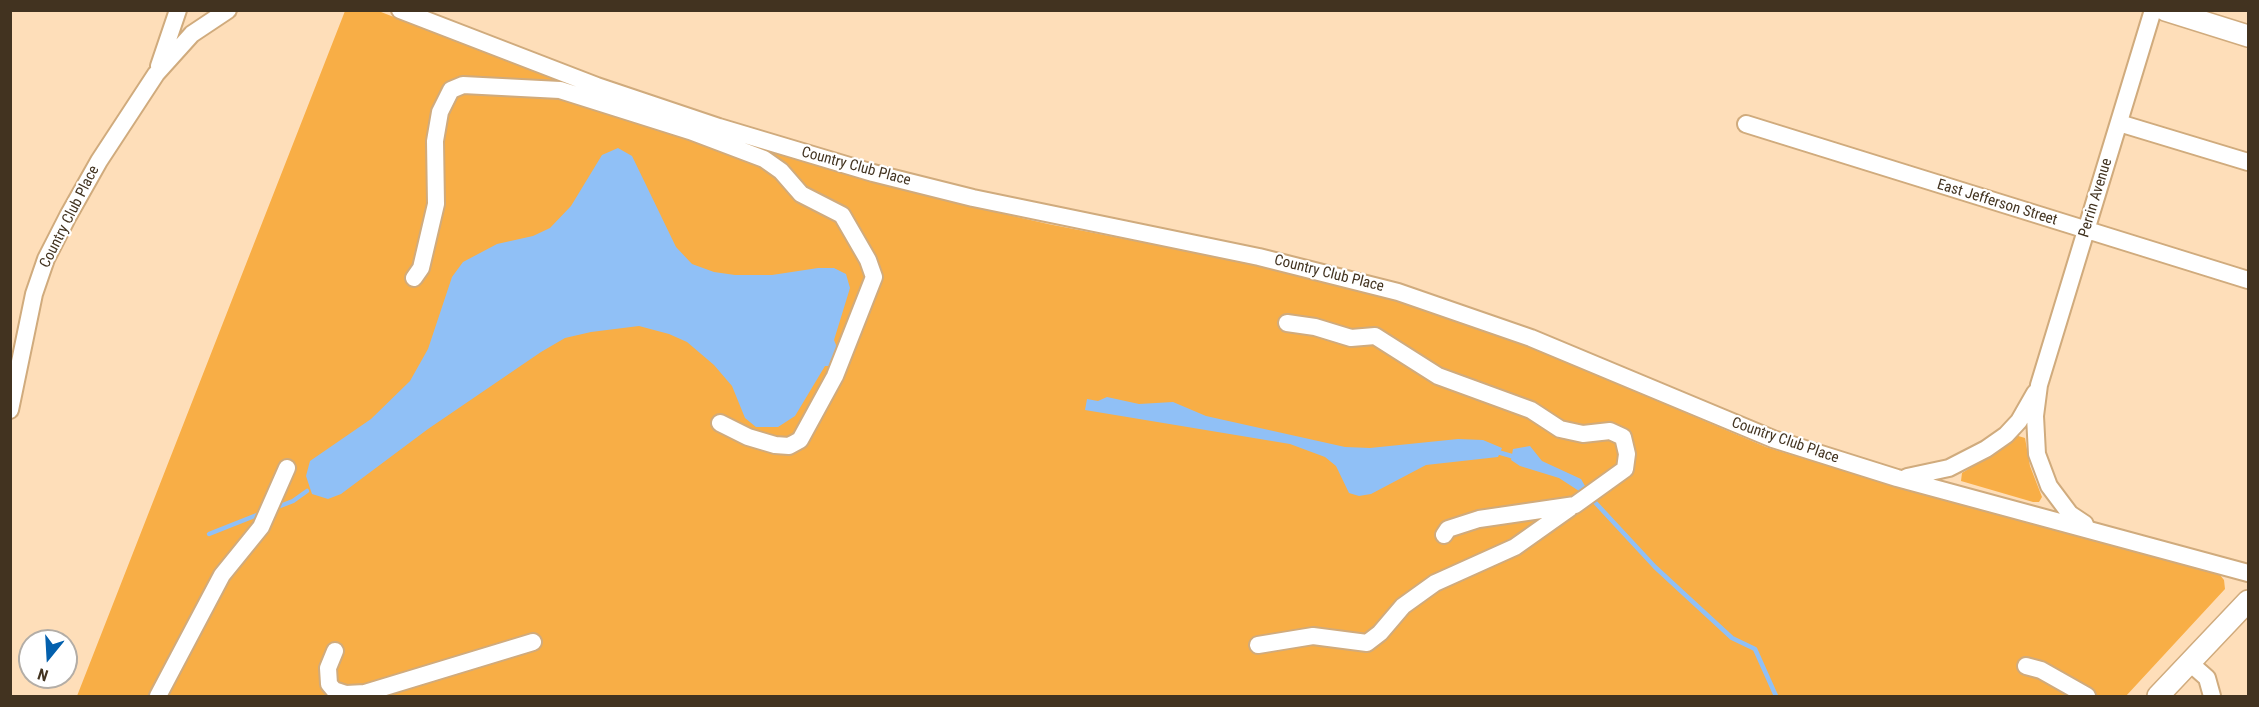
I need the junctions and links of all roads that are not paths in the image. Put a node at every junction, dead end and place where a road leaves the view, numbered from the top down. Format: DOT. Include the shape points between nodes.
graph roads {
  1 [pos="178,10"];
  2 [pos="228,10"];
  3 [pos="400,10"];
  4 [pos="2153,10"];
  5 [pos="2165,10"];
  6 [pos="2248,36"];
  7 [pos="156,74"];
  8 [pos="2119,123"];
  9 [pos="1746,124"];
  10 [pos="2248,162"];
  11 [pos="2086,230"];
  12 [pos="414,278"];
  13 [pos="2248,280"];
  14 [pos="1287,323"];
  15 [pos="2039,385"];
  16 [pos="10,410"];
  17 [pos="720,423"];
  18 [pos="287,468"];
  19 [pos="1898,478"];
  20 [pos="1582,499"];
  21 [pos="2095,530"];
  22 [pos="1444,535"];
  23 [pos="2248,573"];
  24 [pos="2248,601"];
  25 [pos="533,642"];
  26 [pos="1258,645"];
  27 [pos="335,651"];
  28 [pos="2190,663"];
  29 [pos="2026,666"];
  30 [pos="158,696"];
  31 [pos="2087,696"];
  32 [pos="2158,696"];
  33 [pos="2212,696"];
  1 -- 7 [label="street, Country Club Place"];
  2 -- 7 [label="street, Country Club Place" via="192,34"];
  3 -- 19 [label="street, Country Club Place" via="579,80 873,173 973,198 1259,256 1398,291 1531,338 1773,439"];
  4 -- 8 [label="street, Perrin Avenue"];
  5 -- 6 [label="main road"];
  7 -- 16 [label="street, Country Club Place" via="99,160 46,259 34,294"];
  8 -- 10 [label="street"];
  8 -- 11 [label="street, Perrin Avenue"];
  9 -- 11 [label="street, East Jefferson Street"];
  11 -- 13 [label="street, East Jefferson Street"];
  11 -- 15 [label="street, Perrin Avenue"];
  12 -- 17 [label="street" via="421,268 436,204 435,141 440,112 452,90 462,85 560,90 764,159 801,194 842,215 874,277 835,376 800,440 789,446 775,445"];
  14 -- 20 [label="street" via="1344,336 1375,336 1438,376 1521,406 1560,429 1583,434 1618,433 1626,443 1625,469"];
  15 -- 19 [label="street, Perrin Avenue" via="2019,421 1986,449 1949,468"];
  15 -- 21 [label="street, Perrin Avenue" via="2035,416 2041,468 2070,514"];
  18 -- 30 [label="street" via="256,536 218,581"];
  19 -- 21 [label="street, Country Club Place"];
  20 -- 22 [label="street" via="1479,519 1448,529"];
  20 -- 26 [label="street" via="1515,548 1435,583 1403,606 1367,643 1313,636"];
  21 -- 23 [label="street, Country Club Place"];
  24 -- 28 [label="main road"];
  25 -- 27 [label="street" via="364,693 346,694 329,684 328,668"];
  28 -- 32 [label="main road"];
  28 -- 33 [label="street" via="2207,678"];
  29 -- 31 [label="street" via="2041,670"];
}
